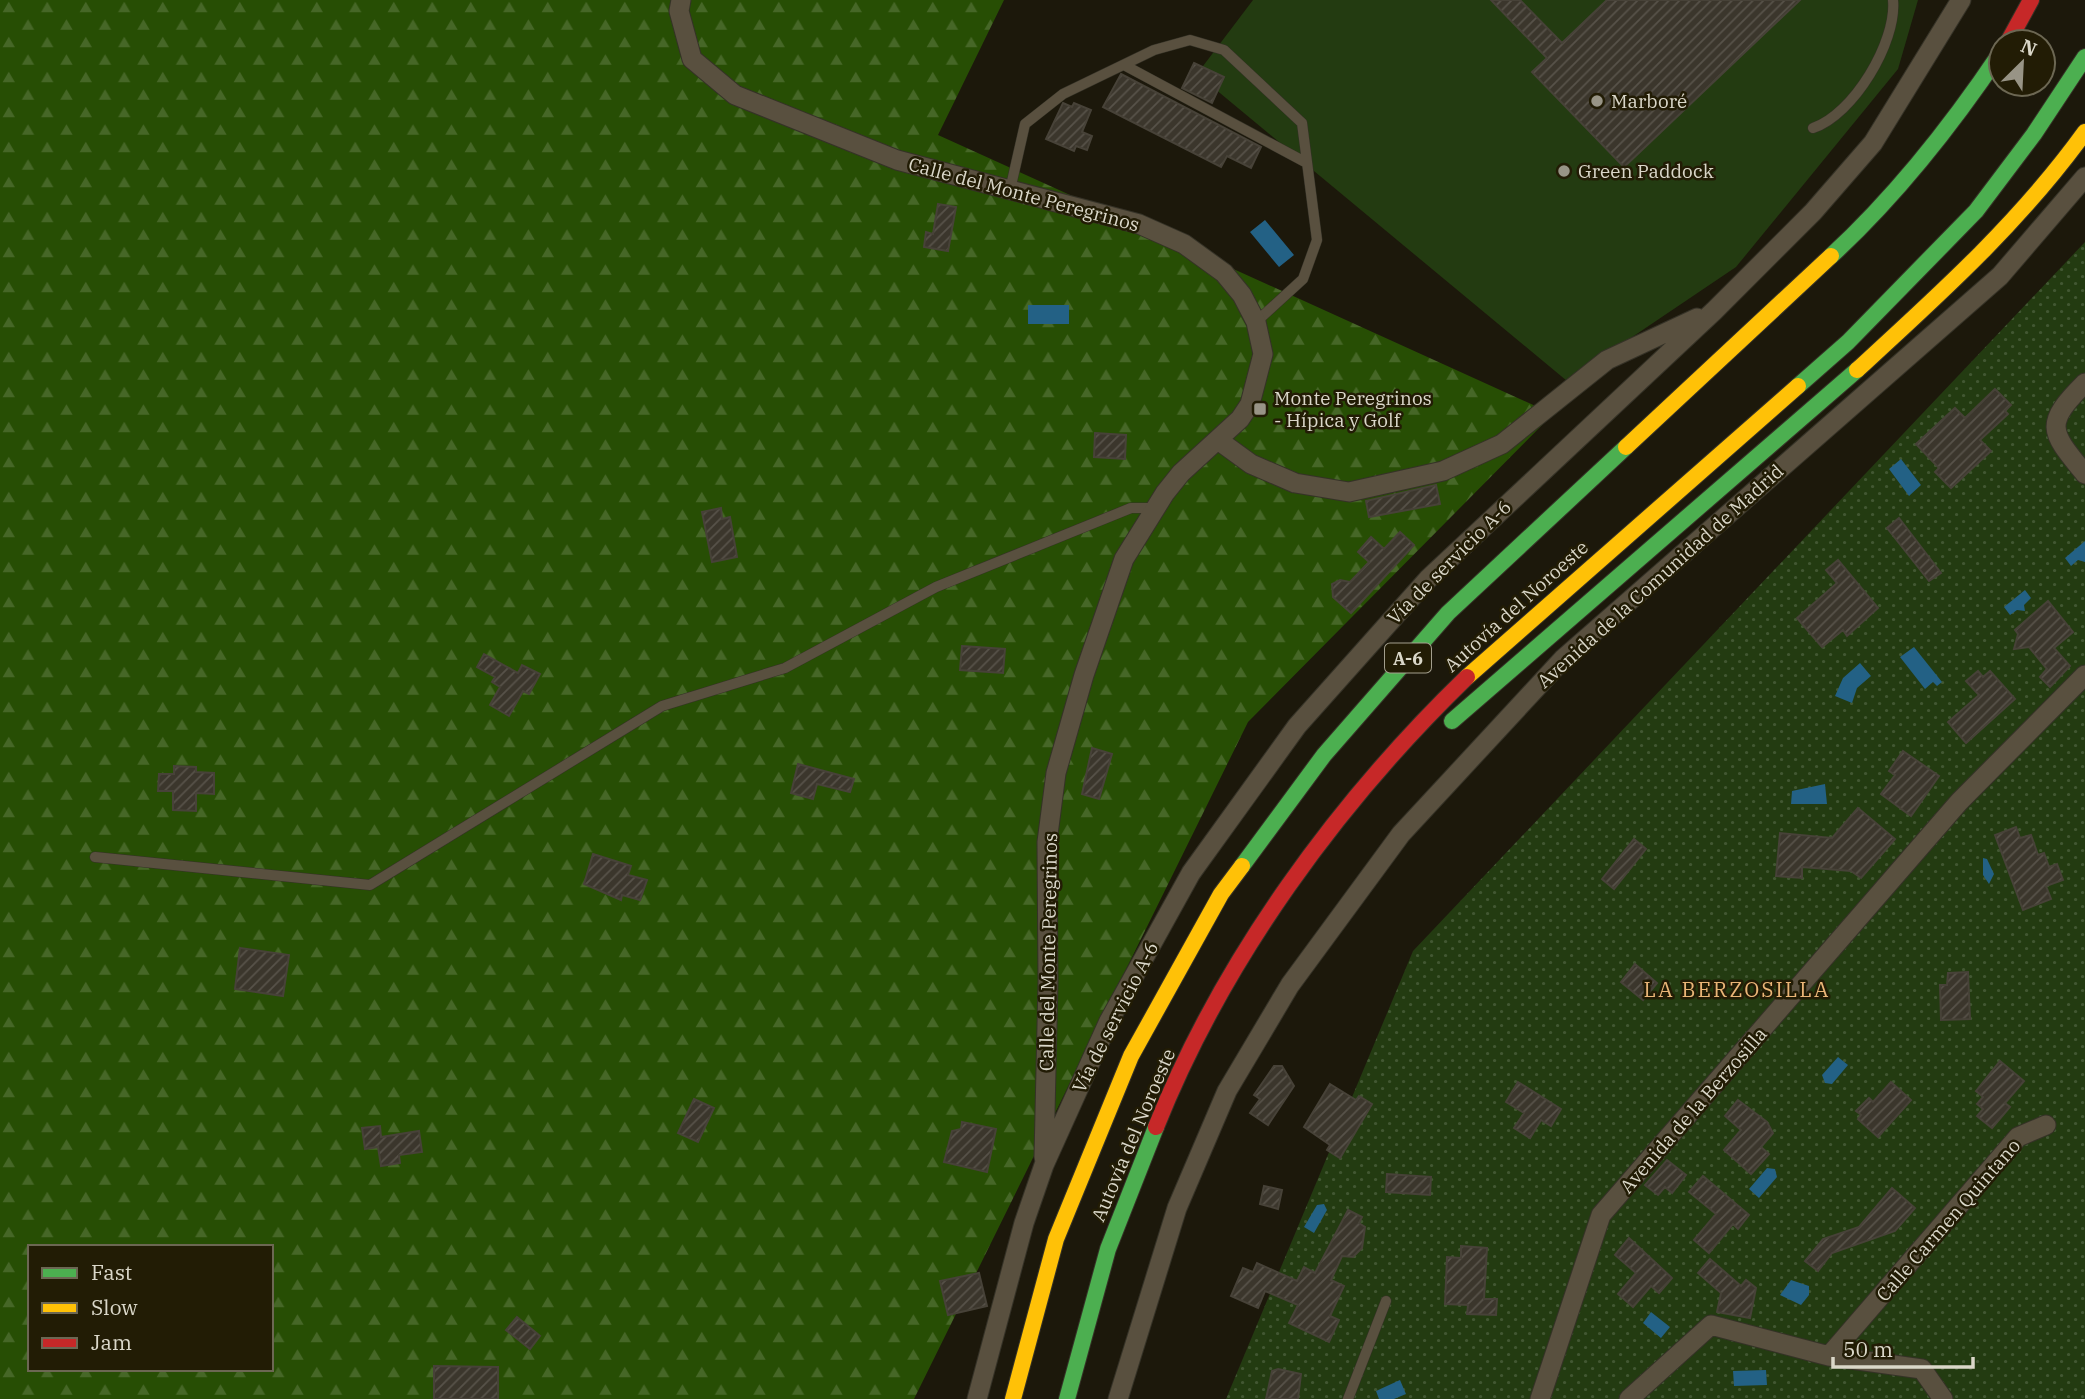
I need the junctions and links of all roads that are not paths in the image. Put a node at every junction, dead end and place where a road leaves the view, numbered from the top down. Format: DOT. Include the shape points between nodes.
graph roads {
  1 [pos="681,0"];
  2 [pos="1893,0"];
  3 [pos="1947,0"];
  4 [pos="1961,0"];
  5 [pos="2031,0"];
  6 [pos="1949,20"];
  7 [pos="2016,28"];
  8 [pos="2085,57"];
  9 [pos="1124,65"];
  10 [pos="1987,73"];
  11 [pos="1813,128"];
  12 [pos="2085,132"];
  13 [pos="1305,162"];
  14 [pos="2085,177"];
  15 [pos="1010,190"];
  16 [pos="1714,311"];
  17 [pos="1256,322"];
  18 [pos="2085,383"];
  19 [pos="1218,440"];
  20 [pos="2085,474"];
  21 [pos="1153,508"];
  22 [pos="2085,675"];
  23 [pos="1392,755"];
  24 [pos="95,857"];
  25 [pos="2046,1125"];
  26 [pos="1044,1165"];
  27 [pos="1385,1301"];
  28 [pos="1829,1356"];
  29 [pos="977,1399"];
  30 [pos="1013,1399"];
  31 [pos="1068,1399"];
  32 [pos="1118,1399"];
  33 [pos="1348,1399"];
  34 [pos="1539,1399"];
  35 [pos="1629,1399"];
  36 [pos="1943,1399"];
  1 -- 15 [label="street, Calle del Monte Peregrinos" via="679,11 692,59 735,95 897,160"];
  2 -- 11 [label="lane" via="1890,37 1868,77 1830,122"];
  3 -- 6 [label="lane"];
  4 -- 6 [label="street, Vía de servicio A-6"];
  5 -- 7 [label="highway"];
  6 -- 16 [label="street, Vía de servicio A-6" via="1873,143 1813,212"];
  8 -- 23 [label="highway, Autovía del Noroeste / A-6" via="1976,212 1857,333 1500,645"];
  9 -- 13 [label="lane"];
  9 -- 13 [label="lane" via="1190,40 1224,50 1302,123"];
  9 -- 15 [label="lane" via="1063,93 1025,124"];
  10 -- 30 [label="highway, Autovía del Noroeste / A-6" via="1918,166 1858,231 1448,613 1324,755 1229,883 1131,1056 1055,1239"];
  12 -- 23 [label="highway" via="1981,255 1869,359 1456,718"];
  13 -- 17 [label="lane" via="1317,240 1303,279"];
  14 -- 32 [label="street, Avenida de la Comunidad de Madrid" via="2000,276 1563,660 1401,834 1290,985 1227,1091 1177,1208"];
  15 -- 17 [label="street, Calle del Monte Peregrinos" via="1139,224 1184,244 1224,273"];
  16 -- 19 [label="street" via="1607,360 1503,444 1443,471 1349,492 1295,483 1251,464"];
  16 -- 26 [label="street, Vía de servicio A-6" via="1428,579 1297,726 1191,873 1109,1021"];
  17 -- 19 [label="street, Calle del Monte Peregrinos" via="1263,354 1257,383 1240,419"];
  18 -- 20 [label="street" via="2061,408 2055,422 2058,441"];
  19 -- 21 [label="street, Calle del Monte Peregrinos" via="1181,473"];
  21 -- 24 [label="lane" via="1131,508 936,587 785,668 662,706 370,885"];
  21 -- 26 [label="street, Calle del Monte Peregrinos" via="1124,559 1056,773 1047,842"];
  22 -- 34 [label="street, Avenida de la Berzosilla" via="1959,802 1601,1215"];
  23 -- 31 [label="highway, Autovía del Noroeste / A-6" via="1266,916 1176,1077 1108,1249"];
  25 -- 28 [label="street, Calle Carmen Quintano" via="2018,1138"];
  26 -- 29 [label="street, Vía de servicio A-6"];
  27 -- 33 [label="lane"];
  28 -- 35 [label="street" via="1711,1325"];
  28 -- 36 [label="street" via="1922,1369"];
}
